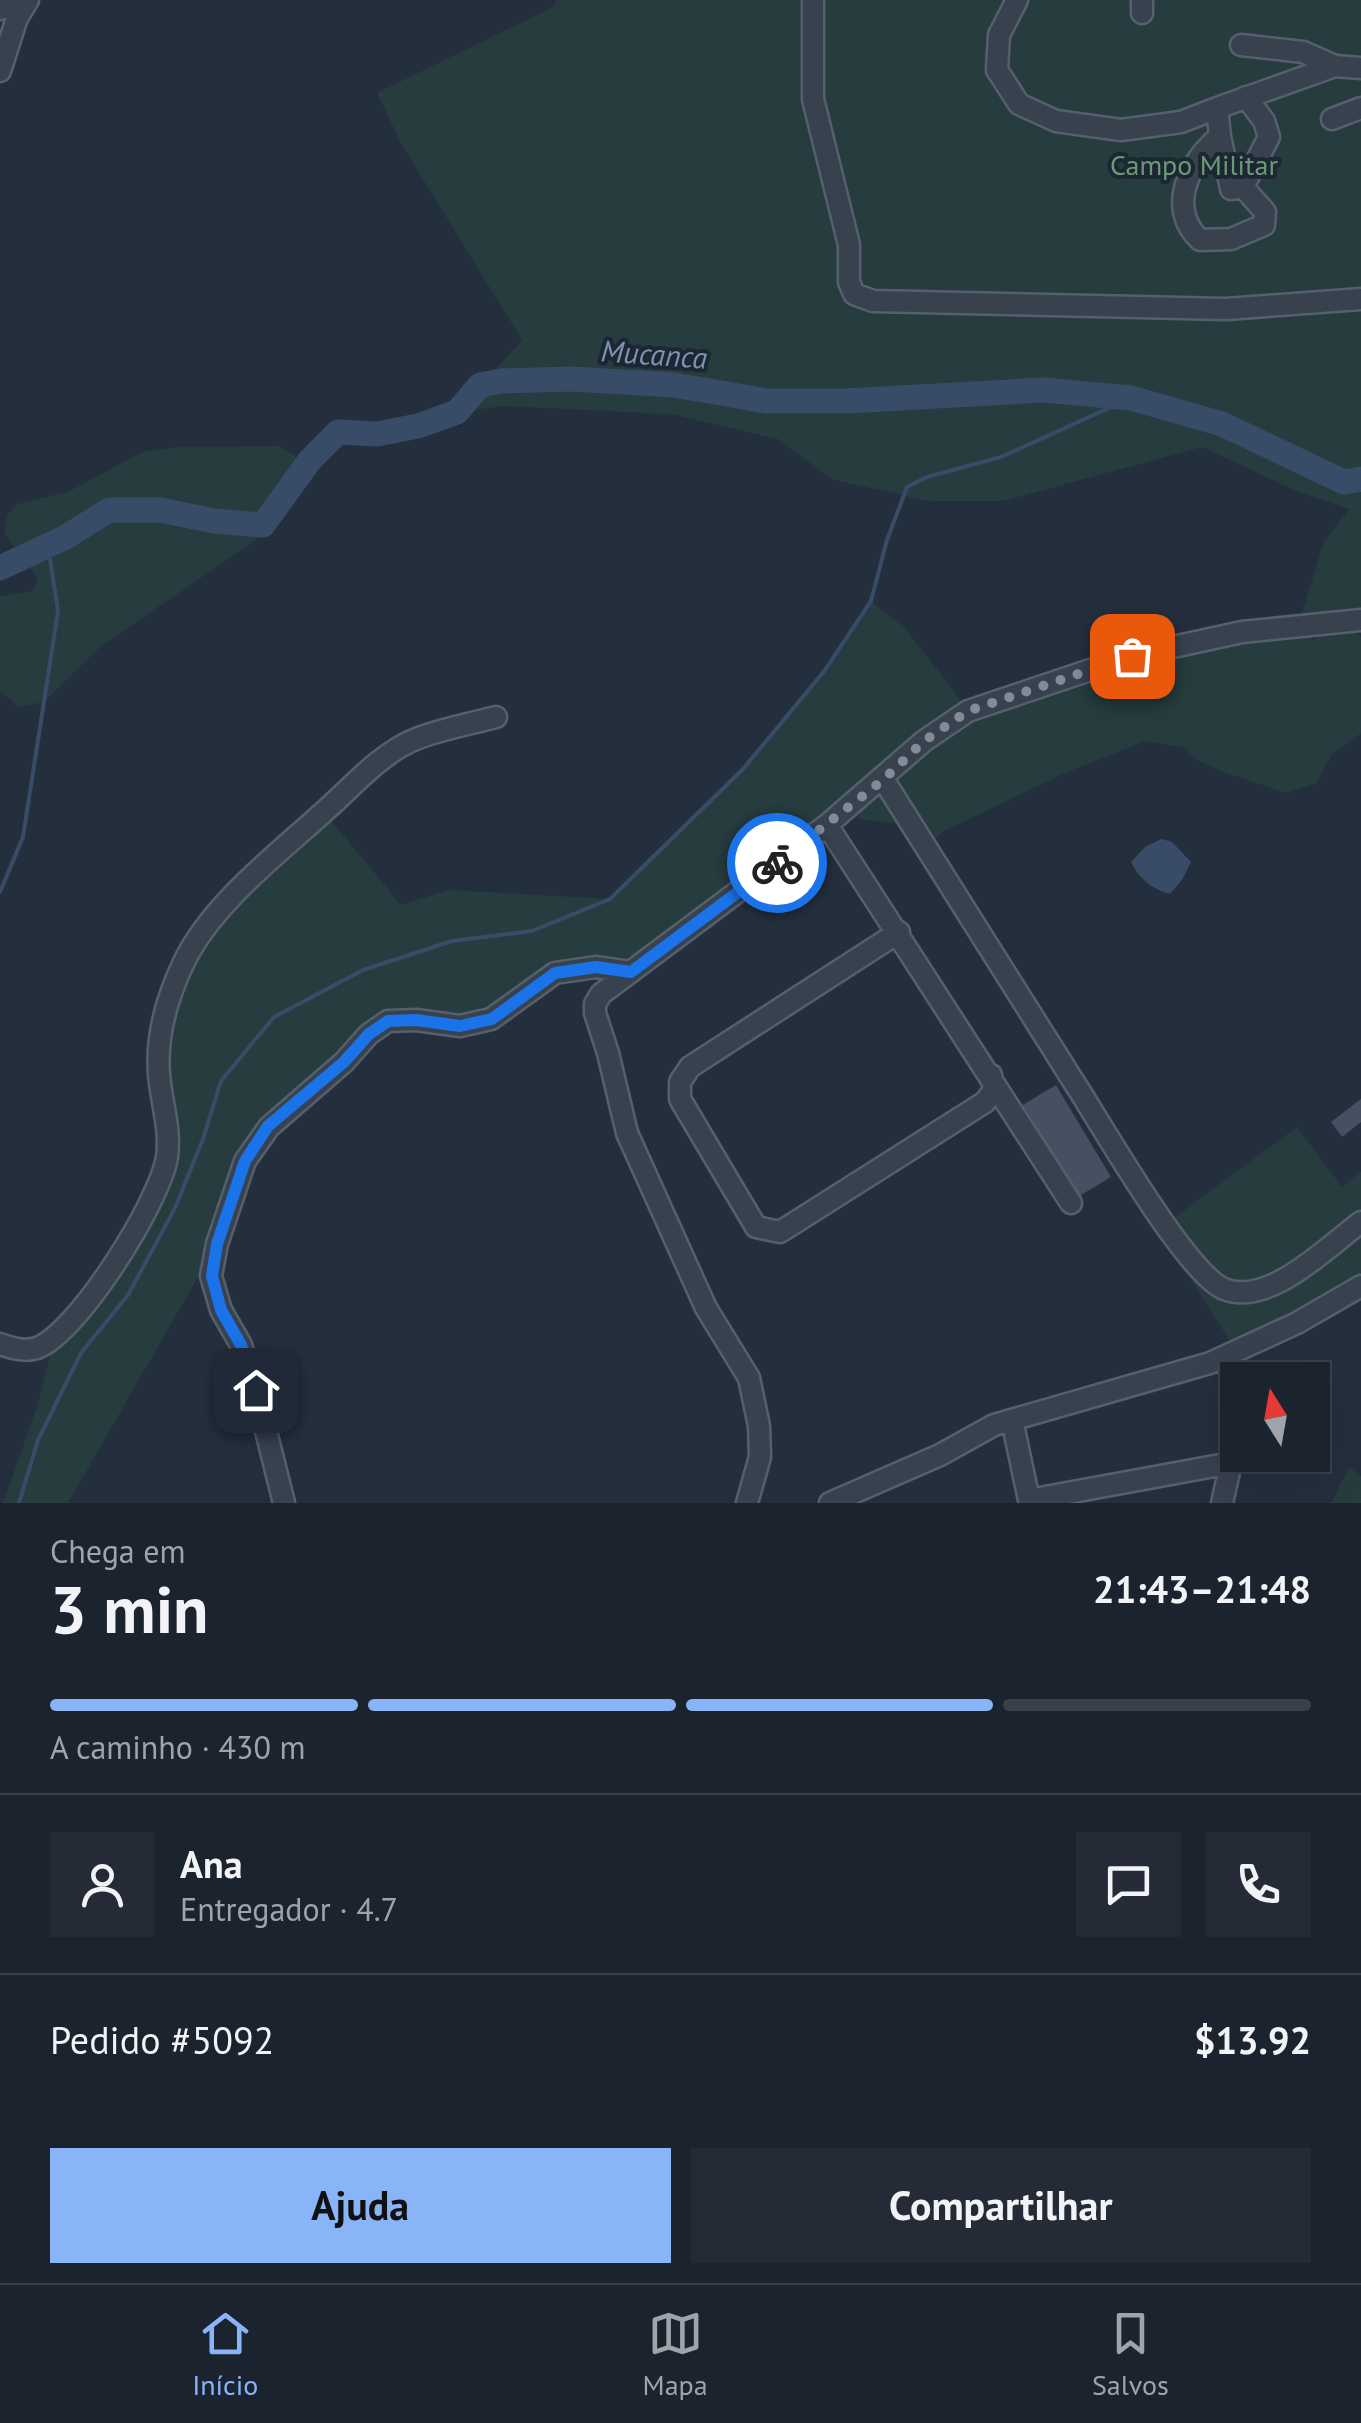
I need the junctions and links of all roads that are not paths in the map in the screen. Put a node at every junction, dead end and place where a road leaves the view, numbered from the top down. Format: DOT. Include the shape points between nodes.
graph roads {
  1 [pos="24,0"];
  2 [pos="813,0"];
  3 [pos="1018,0"];
  4 [pos="0,9"];
  5 [pos="1241,45"];
  6 [pos="1335,66"];
  7 [pos="1361,68"];
  8 [pos="0,72"];
  9 [pos="1246,97"];
  10 [pos="1218,108"];
  11 [pos="1361,108"];
  12 [pos="1332,119"];
  13 [pos="1220,136"];
  14 [pos="1243,186"];
  15 [pos="1361,299"];
  16 [pos="1361,620"];
  17 [pos="496,717"];
  18 [pos="883,780"];
  19 [pos="827,824"];
  20 [pos="899,932"];
  21 [pos="631,972"];
  22 [pos="991,1075"];
  23 [pos="1071,1203"];
  24 [pos="1361,1222"];
  25 [pos="1361,1286"];
  26 [pos="0,1344"];
  27 [pos="1228,1356"];
  28 [pos="1229,1362"];
  29 [pos="1012,1420"];
  30 [pos="1220,1465"];
  31 [pos="1229,1472"];
  32 [pos="284,1503"];
  33 [pos="747,1503"];
  34 [pos="830,1503"];
  35 [pos="1222,1503"];
  1 -- 4 [label="street"];
  1 -- 8 [label="street"];
  2 -- 15 [label="street" via="813,98 854,294 873,301 1226,309"];
  3 -- 10 [label="street" via="999,34 997,70 1019,104 1056,121 1122,130 1181,122"];
  5 -- 6 [label="street" via="1303,52"];
  6 -- 7 [label="street"];
  6 -- 9 [label="street"];
  9 -- 10 [label="street"];
  9 -- 14 [label="street" via="1269,137"];
  10 -- 13 [label="street"];
  11 -- 12 [label="street"];
  13 -- 14 [label="street" via="1231,189"];
  13 -- 14 [label="street" via="1199,153 1188,179 1186,227 1200,240 1231,239 1264,225 1265,212"];
  16 -- 18 [label="street" via="1242,632 1040,685 968,711"];
  17 -- 26 [label="street" via="414,740 374,766 207,926 183,962 159,1032 167,1158 152,1194 122,1254 55,1335 38,1348"];
  18 -- 19 [label="street"];
  18 -- 24 [label="street" via="1172,1234 1204,1274 1224,1288 1265,1290"];
  19 -- 20 [label="street"];
  19 -- 21 [label="street"];
  20 -- 22 [label="street"];
  20 -- 22 [label="street" via="690,1067 680,1082 680,1100 756,1228 780,1232 985,1102 994,1090"];
  21 -- 32 [label="street" via="596,967 555,973 492,1019 460,1026 388,1021 268,1126 245,1161 212,1276 256,1390"];
  21 -- 33 [label="street" via="601,994 595,1013 636,1158 706,1308 748,1378 760,1456"];
  22 -- 23 [label="street"];
  25 -- 27 [label="street"];
  27 -- 28 [label="street"];
  27 -- 29 [label="street"];
  29 -- 30 [label="street" via="1029,1500"];
  29 -- 34 [label="street"];
  31 -- 35 [label="street"];
}
